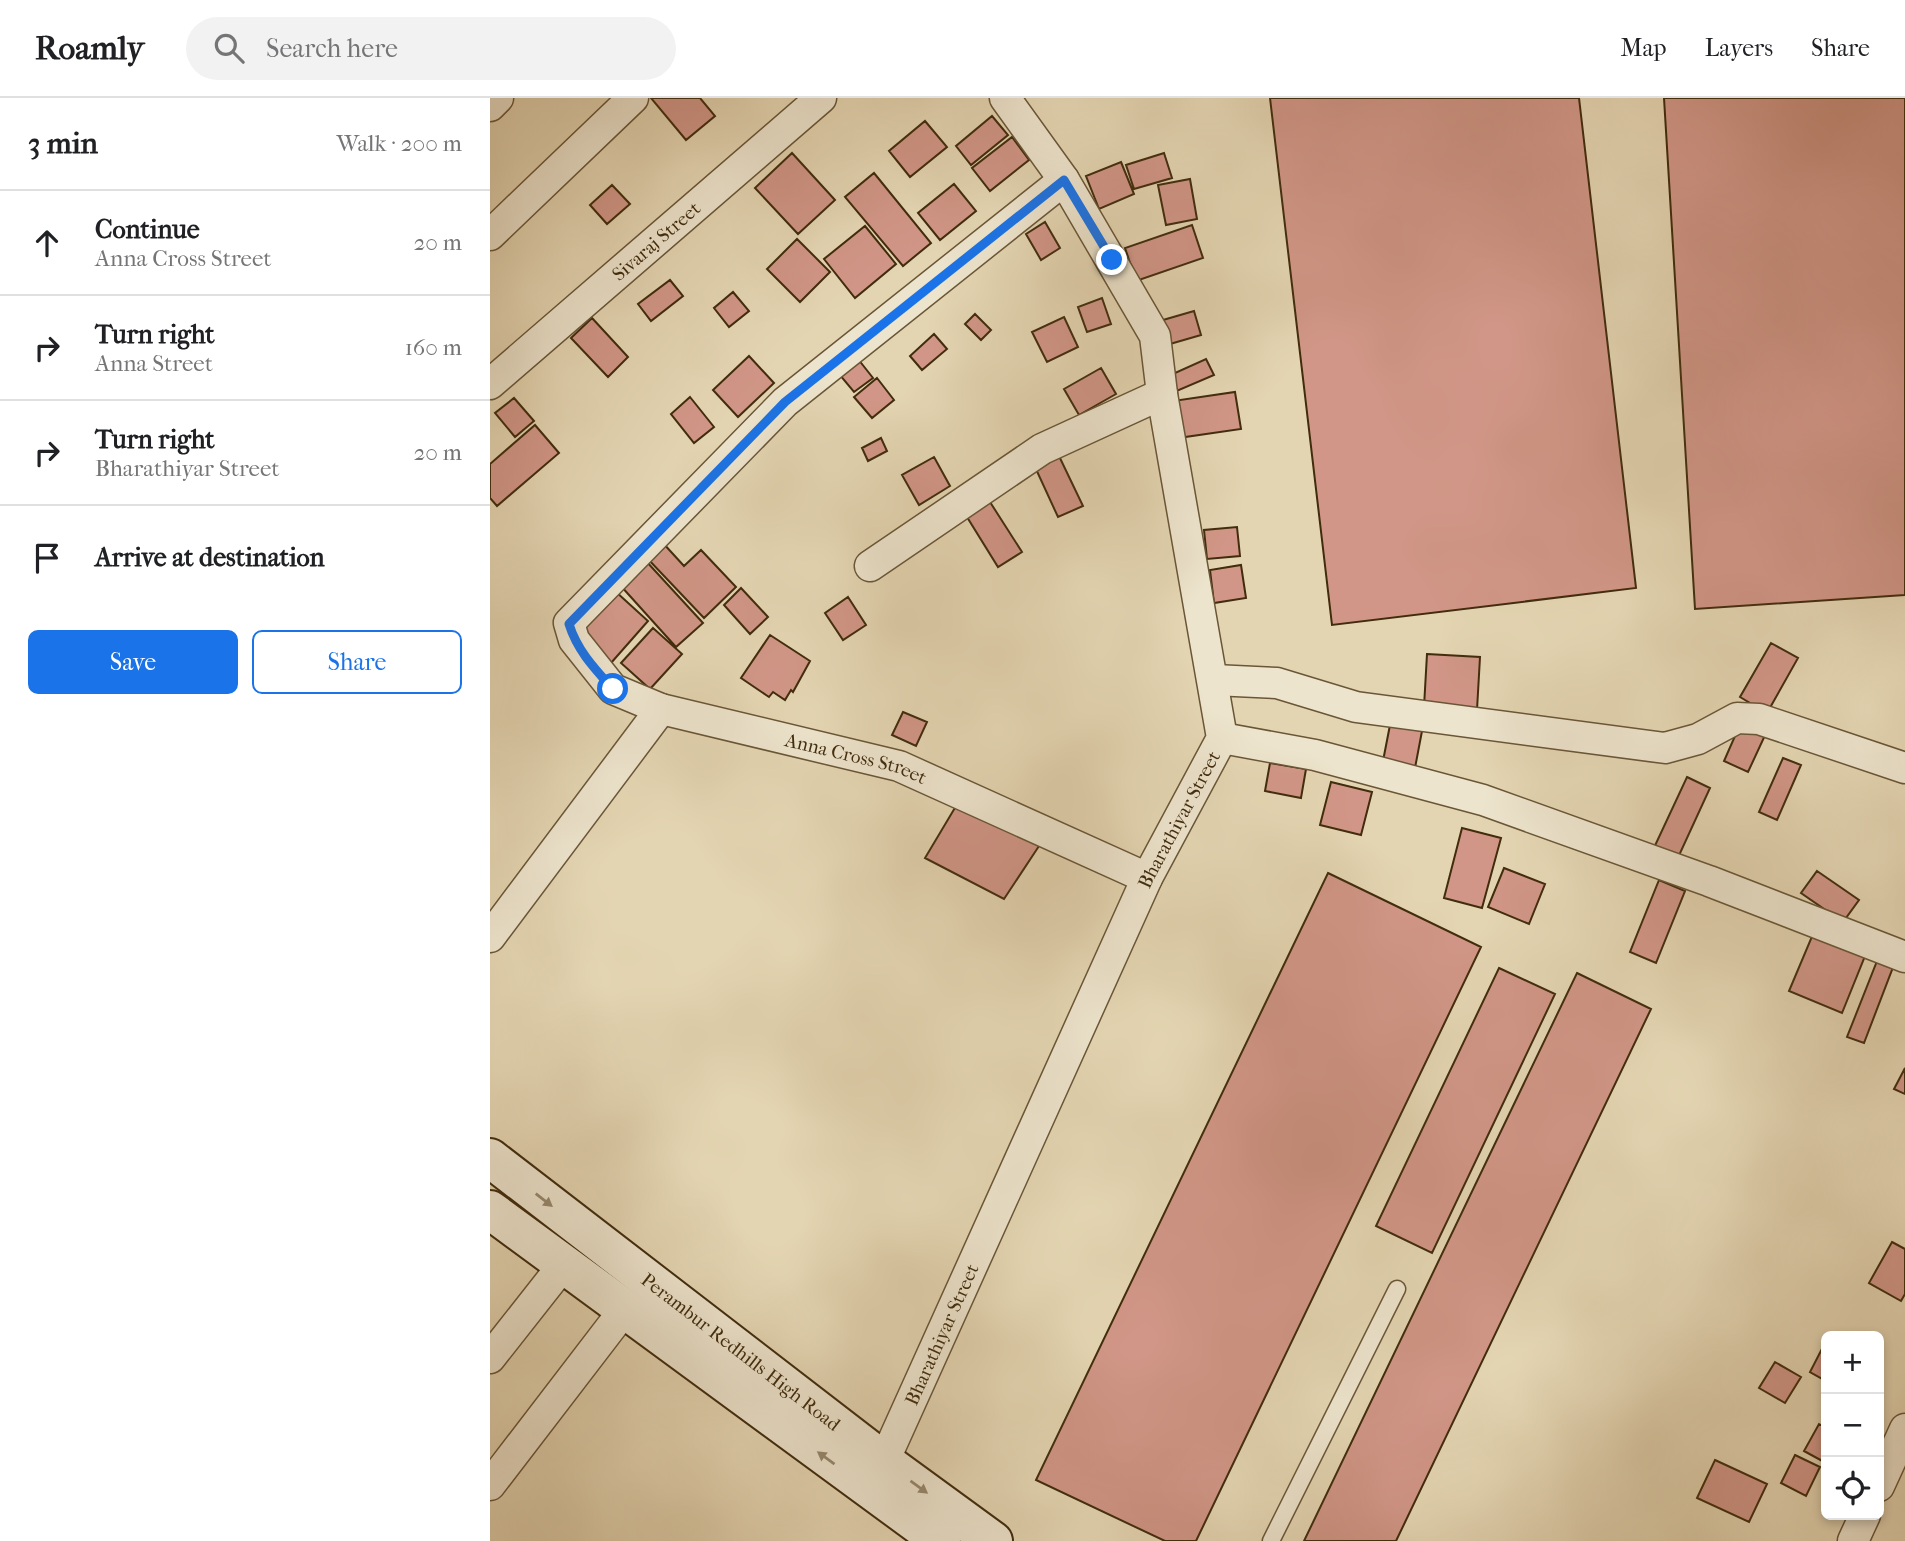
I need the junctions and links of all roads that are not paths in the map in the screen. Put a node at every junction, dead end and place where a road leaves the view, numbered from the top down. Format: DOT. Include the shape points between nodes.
graph roads {
  1 [pos="498,98"];
  2 [pos="633,98"];
  3 [pos="821,98"];
  4 [pos="1005,98"];
  5 [pos="490,106"];
  6 [pos="1064,180"];
  7 [pos="490,235"];
  8 [pos="494,374"];
  9 [pos="1162,394"];
  10 [pos="870,566"];
  11 [pos="1214,680"];
  12 [pos="661,709"];
  13 [pos="1222,738"];
  14 [pos="1905,768"];
  15 [pos="1147,878"];
  16 [pos="490,937"];
  17 [pos="1905,957"];
  18 [pos="490,1158"];
  19 [pos="490,1210"];
  20 [pos="564,1264"];
  21 [pos="1397,1289"];
  22 [pos="625,1309"];
  23 [pos="490,1358"];
  24 [pos="1905,1429"];
  25 [pos="1884,1475"];
  26 [pos="877,1476"];
  27 [pos="490,1485"];
  28 [pos="1863,1520"];
  29 [pos="941,1541"];
  30 [pos="993,1541"];
  31 [pos="1271,1541"];
  32 [pos="1853,1541"];
  1 -- 5 [label="street"];
  2 -- 7 [label="street"];
  3 -- 8 [label="street, Sivaraj Street"];
  4 -- 6 [label="street, Bharathiyar Street"];
  6 -- 9 [label="street, Bharathiyar Street" via="1155,336"];
  6 -- 12 [label="street, Anna Cross Street" via="785,402 569,624 574,640 613,689"];
  9 -- 10 [label="street" via="1042,449"];
  9 -- 11 [label="street, Bharathiyar Street"];
  11 -- 13 [label="street, Bharathiyar Street"];
  11 -- 14 [label="street" via="1277,683 1356,707 1665,748 1698,739 1737,718 1759,719"];
  12 -- 15 [label="street, Anna Cross Street" via="899,766"];
  12 -- 16 [label="street"];
  13 -- 15 [label="street, Bharathiyar Street"];
  13 -- 17 [label="street" via="1315,755 1483,800"];
  15 -- 26 [label="street, Bharathiyar Street"];
  18 -- 26 [label="main road, Perambur Redhills High Road, one-way"];
  19 -- 20 [label="main road, Perambur Redhills High Road"];
  20 -- 22 [label="main road, Perambur Redhills High Road"];
  20 -- 23 [label="street"];
  21 -- 31 [label="lane"];
  26 -- 22 [label="main road, Perambur Redhills High Road, one-way"];
  22 -- 27 [label="street"];
  24 -- 25 [label="street"];
  26 -- 29 [label="main road, Perambur Redhills High Road"];
  26 -- 30 [label="main road, Perambur Redhills High Road, one-way"];
  28 -- 32 [label="street"];
}
